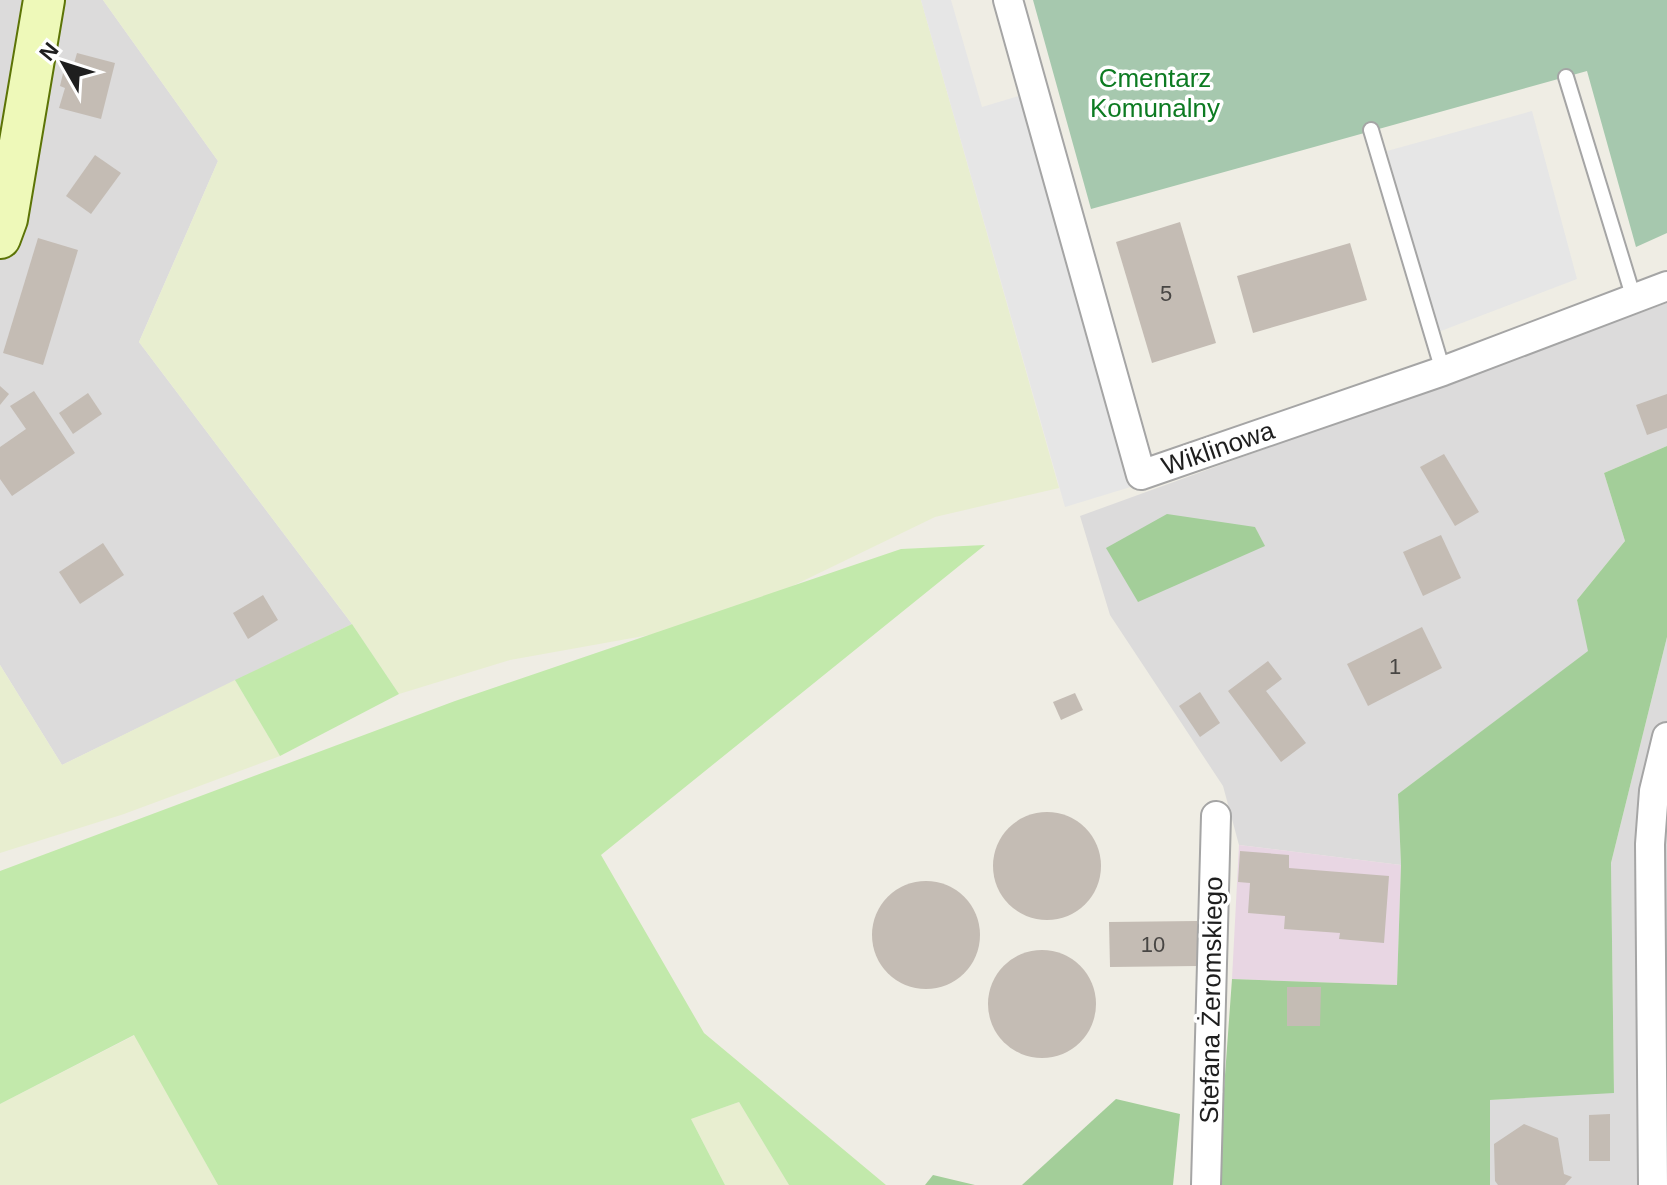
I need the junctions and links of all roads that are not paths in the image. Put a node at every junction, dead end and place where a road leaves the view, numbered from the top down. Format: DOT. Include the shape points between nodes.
graph roads {
  1 [pos="44,0"];
  2 [pos="1008,0"];
  3 [pos="1566,77"];
  4 [pos="1371,130"];
  5 [pos="0,238"];
  6 [pos="1667,286"];
  7 [pos="1634,299"];
  8 [pos="1443,371"];
  9 [pos="1667,737"];
  10 [pos="1216,816"];
  11 [pos="1206,1185"];
  12 [pos="1653,1185"];
  1 -- 5 [label="street"];
  2 -- 8 [label="street, Wiklinowa" via="1141,475"];
  3 -- 7 [label="lane"];
  4 -- 8 [label="lane"];
  6 -- 7 [label="street, Wiklinowa"];
  7 -- 8 [label="street, Wiklinowa"];
  9 -- 12 [label="street" via="1654,791 1650,844"];
  10 -- 11 [label="street, Stefana Żeromskiego"];
}
